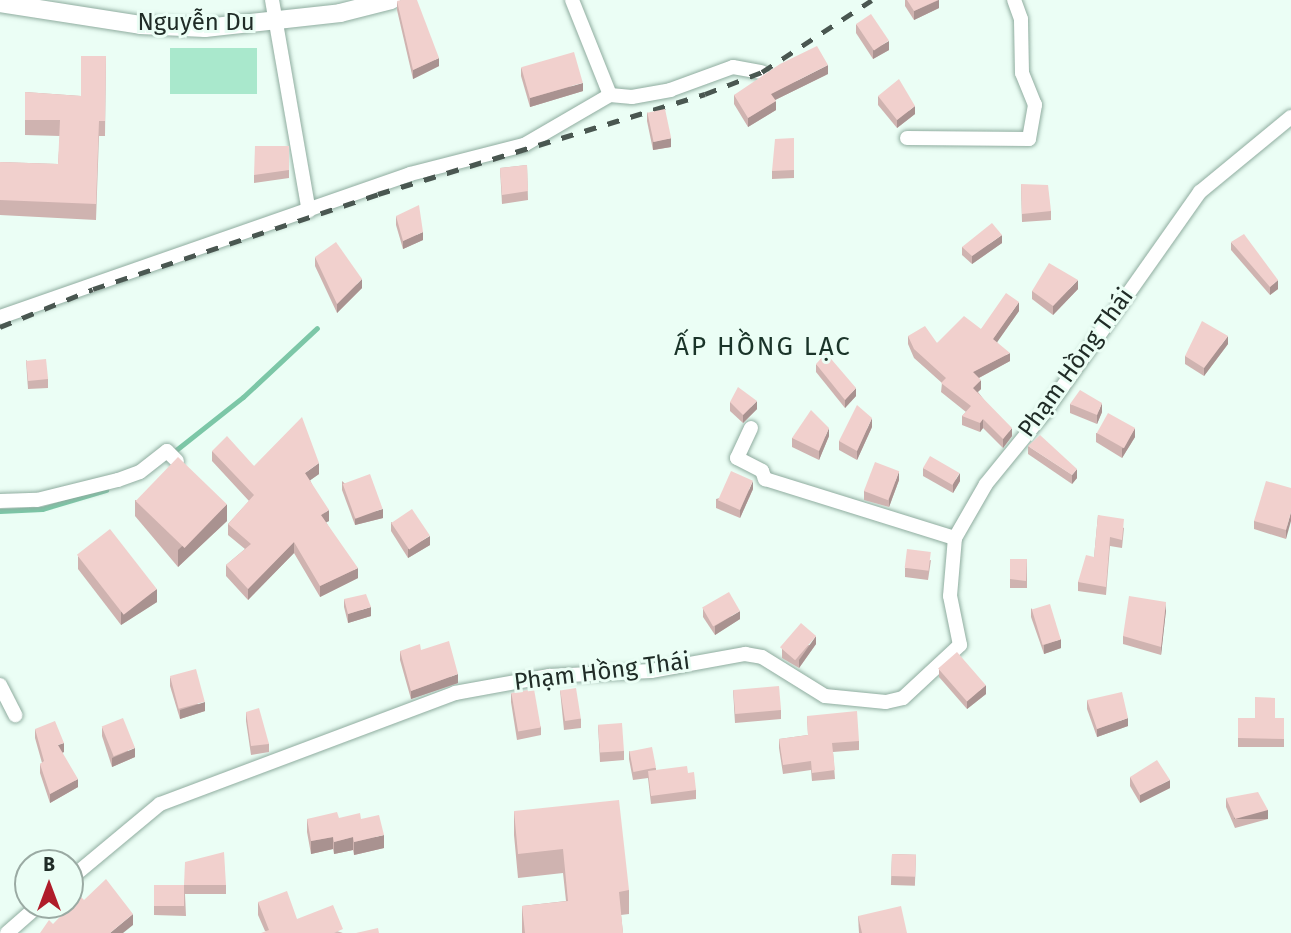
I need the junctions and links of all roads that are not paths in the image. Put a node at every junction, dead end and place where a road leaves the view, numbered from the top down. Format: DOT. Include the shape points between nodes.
graph roads {
  1 [pos="272,0"];
  2 [pos="391,0"];
  3 [pos="572,0"];
  4 [pos="1014,0"];
  5 [pos="0,3"];
  6 [pos="274,22"];
  7 [pos="762,72"];
  8 [pos="610,96"];
  9 [pos="1291,117"];
  10 [pos="907,138"];
  11 [pos="309,211"];
  12 [pos="0,317"];
  13 [pos="751,428"];
  14 [pos="174,457"];
  15 [pos="0,501"];
  16 [pos="955,538"];
  17 [pos="0,685"];
  18 [pos="15,715"];
  19 [pos="84,867"];
  20 [pos="23,919"];
  21 [pos="7,933"];
  1 -- 6 [label="street"];
  2 -- 6 [label="street, Nguyễn Du"];
  3 -- 8 [label="street"];
  4 -- 10 [label="street" via="1021,19 1022,73 1035,105 1028,139"];
  5 -- 6 [label="street, Nguyễn Du" via="140,25"];
  6 -- 11 [label="street"];
  7 -- 8 [label="street" via="733,67 670,89 632,97"];
  8 -- 11 [label="street" via="524,145 410,174"];
  9 -- 16 [label="street, Phạm Hồng Thái" via="1200,192 1044,413 986,484"];
  11 -- 12 [label="street"];
  13 -- 16 [label="street" via="737,458 762,471 765,479"];
  14 -- 15 [label="street" via="118,480 37,500"];
  16 -- 19 [label="street, Phạm Hồng Thái" via="950,596 960,645 902,698 886,702 825,696 762,656 745,654 651,671 549,676 455,694 160,804"];
  17 -- 18 [label="street"];
  20 -- 21 [label="street"];
}
